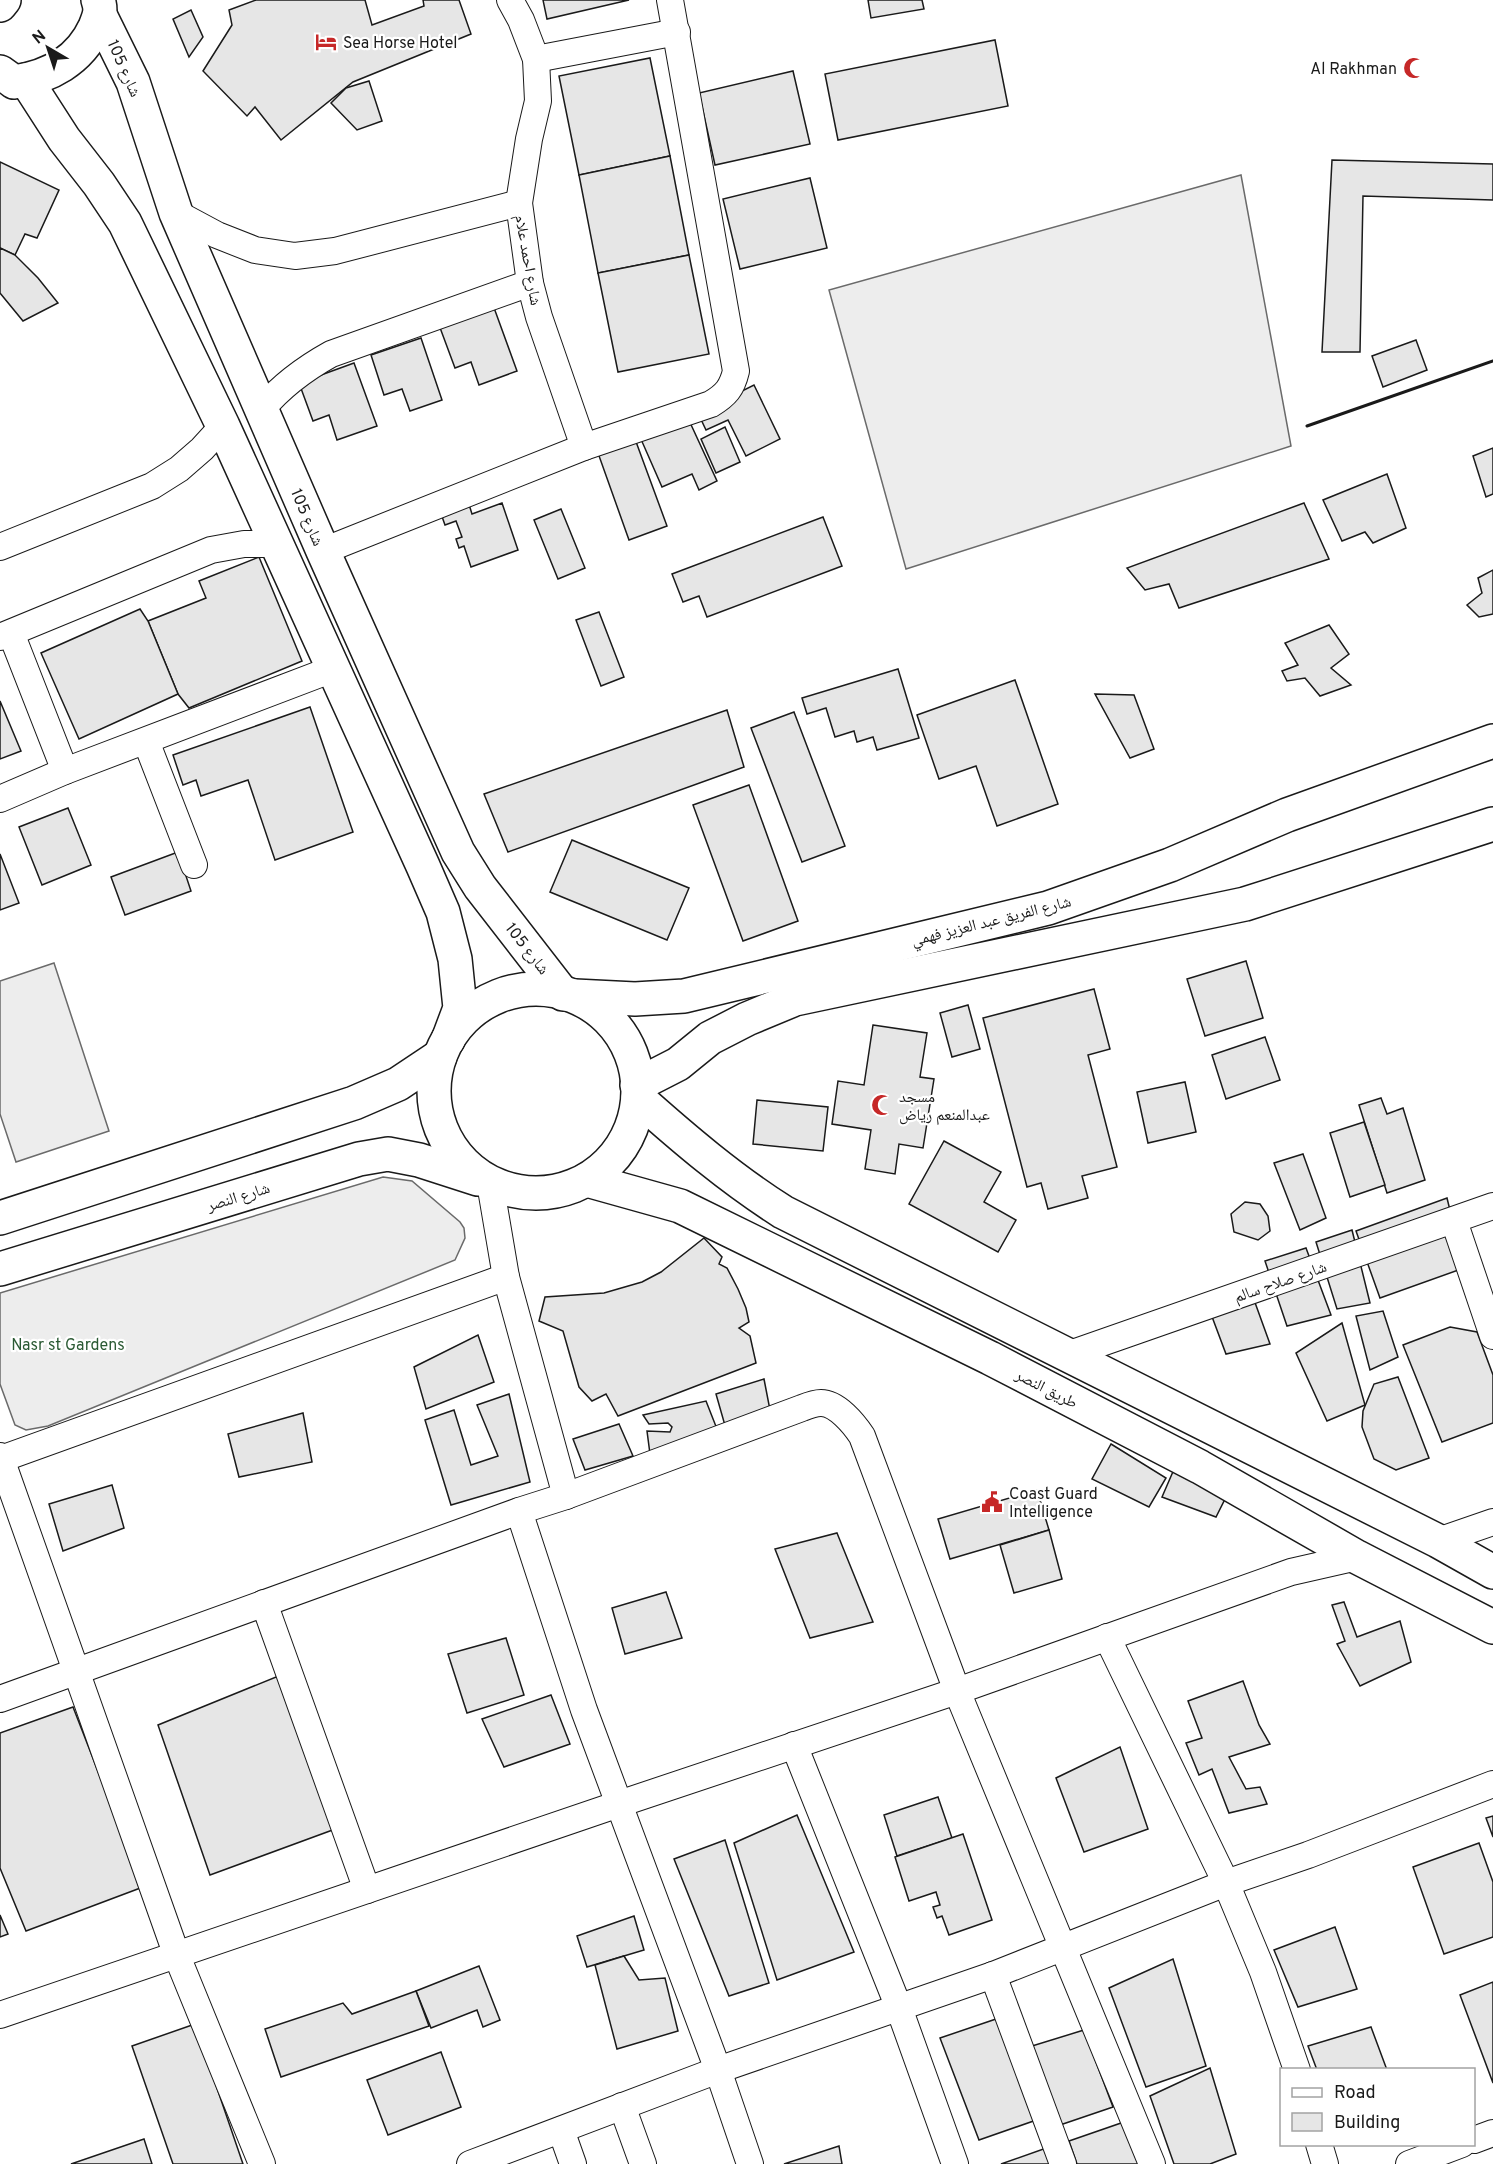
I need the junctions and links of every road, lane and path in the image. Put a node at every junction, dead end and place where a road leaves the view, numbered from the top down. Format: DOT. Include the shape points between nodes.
graph roads {
  1 [pos="4,0"];
  2 [pos="510,0"];
  3 [pos="670,0"];
  4 [pos="0,5"];
  5 [pos="100,5"];
  6 [pos="677,32"];
  7 [pos="536,59"];
  8 [pos="10,80"];
  9 [pos="519,203"];
  10 [pos="176,213"];
  11 [pos="531,283"];
  12 [pos="262,409"];
  13 [pos="224,426"];
  14 [pos="584,447"];
  15 [pos="278,544"];
  16 [pos="0,547"];
  17 [pos="323,551"];
  18 [pos="5,635"];
  19 [pos="333,669"];
  20 [pos="146,741"];
  21 [pos="1493,741"];
  22 [pos="65,771"];
  23 [pos="0,799"];
  24 [pos="1493,825"];
  25 [pos="195,865"];
  26 [pos="569,995"];
  27 [pos="444,1048"];
  28 [pos="638,1091"];
  29 [pos="587,1180"];
  30 [pos="484,1181"];
  31 [pos="1493,1206"];
  32 [pos="0,1218"];
  33 [pos="1454,1221"];
  34 [pos="0,1269"];
  35 [pos="506,1277"];
  36 [pos="1493,1336"];
  37 [pos="1067,1355"];
  38 [pos="1,1457"];
  39 [pos="566,1496"];
  40 [pos="519,1511"];
  41 [pos="1493,1522"];
  42 [pos="1438,1541"];
  43 [pos="1357,1557"];
  44 [pos="1493,1572"];
  45 [pos="264,1603"];
  46 [pos="1493,1627"];
  47 [pos="1107,1637"];
  48 [pos="77,1670"];
  49 [pos="957,1691"];
  50 [pos="0,1699"];
  51 [pos="794,1745"];
  52 [pos="1493,1784"];
  53 [pos="619,1804"];
  54 [pos="1226,1883"];
  55 [pos="367,1890"];
  56 [pos="1062,1947"];
  57 [pos="177,1956"];
  58 [pos="993,1975"];
  59 [pos="899,2008"];
  60 [pos="0,2015"];
  61 [pos="1296,2068"];
  62 [pos="718,2070"];
  63 [pos="621,2106"];
  64 [pos="561,2130"];
  65 [pos="1493,2133"];
  66 [pos="1475,2139"];
  67 [pos="1319,2146"];
  68 [pos="1459,2146"];
  69 [pos="262,2164"];
  70 [pos="470,2164"];
  71 [pos="573,2164"];
  72 [pos="644,2164"];
  73 [pos="750,2164"];
  74 [pos="955,2164"];
  75 [pos="1063,2164"];
  76 [pos="1152,2164"];
  77 [pos="1325,2164"];
  78 [pos="1409,2164"];
  1 -- 4 [label="main road"];
  2 -- 7 [label="street, شارع احمد علام"];
  3 -- 6 [label="street"];
  5 -- 8 [label="main road" via="86,42 64,64 46,74"];
  5 -- 10 [label="main road, شارع 105" via="133,82"];
  6 -- 7 [label="street"];
  6 -- 14 [label="street" via="736,371 733,385 725,396 711,404"];
  7 -- 9 [label="street, شارع احمد علام" via="538,101"];
  8 -- 13 [label="main road" via="64,139 126,223"];
  9 -- 10 [label="street" via="335,251 295,256 255,250"];
  9 -- 11 [label="street, شارع احمد علام"];
  10 -- 12 [label="main road, شارع 105"];
  11 -- 12 [label="street" via="331,354 303,370"];
  11 -- 14 [label="street, شارع احمد علام"];
  12 -- 17 [label="main road, شارع 105"];
  13 -- 15 [label="main road"];
  13 -- 16 [label="street" via="179,469 152,486"];
  14 -- 17 [label="street"];
  15 -- 18 [label="street" via="211,549"];
  15 -- 19 [label="main road"];
  17 -- 26 [label="main road, شارع 105" via="458,852 480,887"];
  18 -- 22 [label="street"];
  19 -- 20 [label="street"];
  19 -- 27 [label="main road" via="443,912 455,959 460,1008"];
  20 -- 22 [label="street"];
  20 -- 25 [label="street"];
  21 -- 26 [label="main road, شارع الفريق عبد العزيز فهمي" via="1287,815 1170,865 1048,908 684,996 635,999"];
  22 -- 23 [label="street"];
  24 -- 28 [label="main road, شارع الفريق عبد العزيز فهمي" via="1245,904 795,999 710,1038"];
  26 -- 27 [label="main road" via="538,989 502,994 471,1012"];
  26 -- 28 [label="main road" via="602,1012 623,1036 635,1065"];
  27 -- 30 [label="main road" via="434,1093 441,1129 460,1160"];
  27 -- 32 [label="main road" via="398,1084 354,1103"];
  28 -- 29 [label="main road" via="636,1114 625,1140 609,1162"];
  28 -- 37 [label="main road" via="678,1134 783,1212"];
  29 -- 30 [label="main road" via="554,1192 519,1192"];
  29 -- 43 [label="main road, طريق النصر" via="680,1206 990,1358 1200,1467"];
  30 -- 34 [label="main road, شارع النصر" via="388,1154 359,1159"];
  30 -- 35 [label="street"];
  31 -- 33 [label="street, شارع صلاح سالم"];
  33 -- 36 [label="street"];
  33 -- 37 [label="street, شارع صلاح سالم"];
  35 -- 38 [label="street"];
  35 -- 39 [label="street"];
  37 -- 42 [label="main road"];
  38 -- 48 [label="street"];
  39 -- 40 [label="street"];
  39 -- 49 [label="street" via="802,1408 822,1402 834,1407 862,1437"];
  40 -- 45 [label="street"];
  40 -- 53 [label="street"];
  41 -- 42 [label="street"];
  42 -- 44 [label="main road"];
  43 -- 46 [label="main road, طريق النصر"];
  43 -- 47 [label="street" via="1291,1572"];
  45 -- 48 [label="street"];
  45 -- 55 [label="street"];
  47 -- 49 [label="street"];
  47 -- 54 [label="street"];
  48 -- 50 [label="street"];
  48 -- 57 [label="street"];
  49 -- 51 [label="street"];
  49 -- 56 [label="street"];
  51 -- 53 [label="street"];
  51 -- 59 [label="street"];
  52 -- 54 [label="street"];
  53 -- 55 [label="street"];
  53 -- 62 [label="street"];
  54 -- 56 [label="street"];
  54 -- 61 [label="street"];
  55 -- 57 [label="street"];
  56 -- 58 [label="street"];
  56 -- 76 [label="street"];
  57 -- 60 [label="street"];
  57 -- 69 [label="street"];
  58 -- 59 [label="street"];
  58 -- 75 [label="street"];
  59 -- 62 [label="street"];
  59 -- 74 [label="street"];
  62 -- 63 [label="street"];
  62 -- 73 [label="street"];
  63 -- 64 [label="street"];
  63 -- 72 [label="street"];
  64 -- 70 [label="street"];
  64 -- 71 [label="street"];
  65 -- 66 [label="street"];
  67 -- 77 [label="street"];
  68 -- 78 [label="street"];
}
